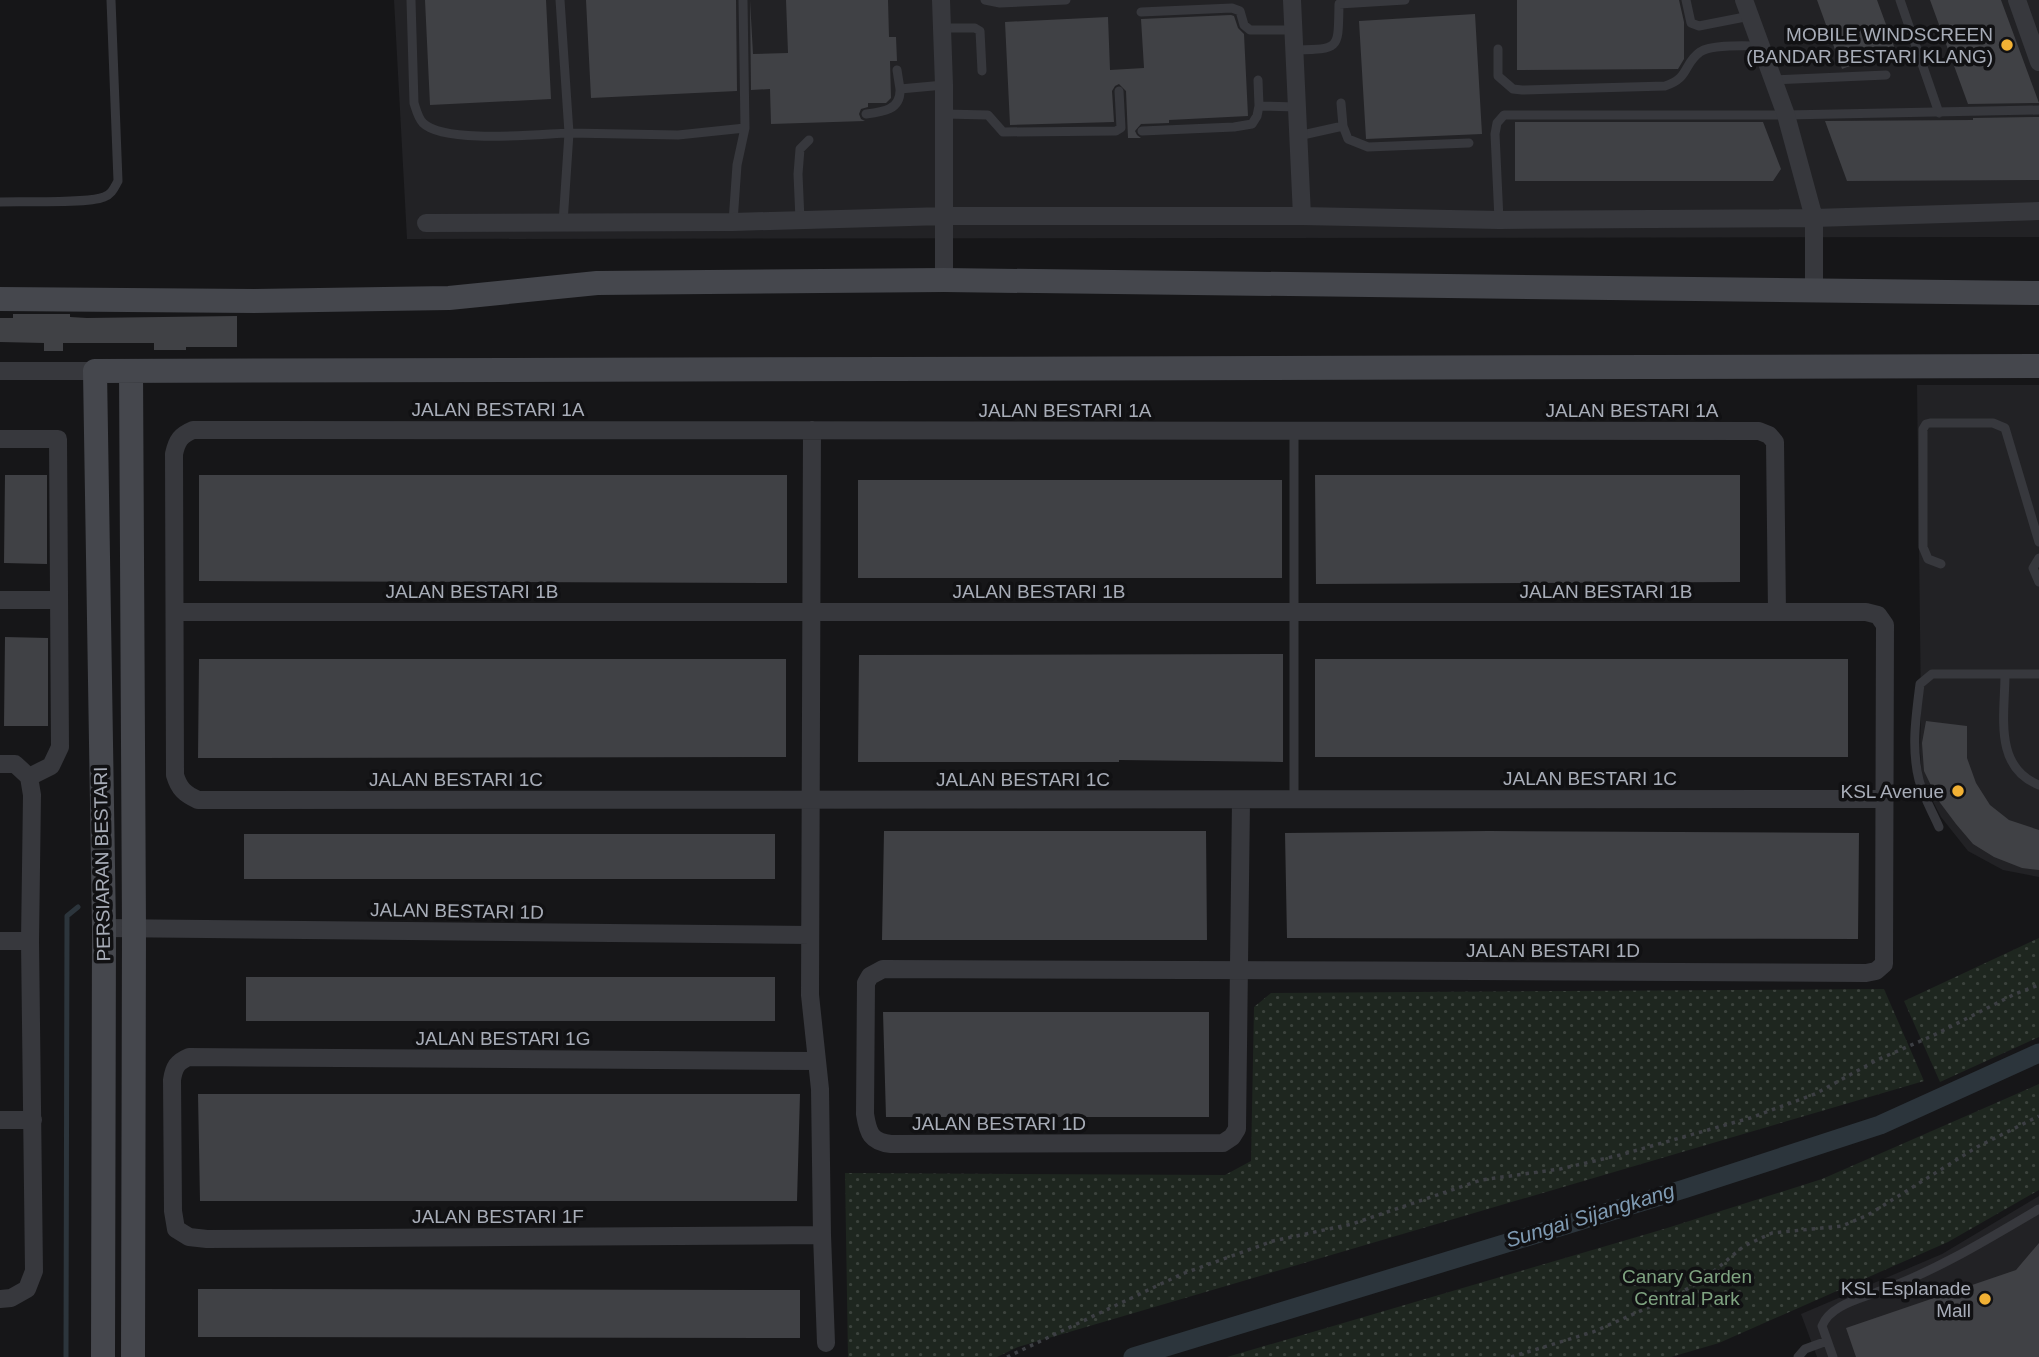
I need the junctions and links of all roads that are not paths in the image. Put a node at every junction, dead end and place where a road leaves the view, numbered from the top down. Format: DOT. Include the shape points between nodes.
graph roads {
  1 [pos="111,0"];
  2 [pos="411,0"];
  3 [pos="560,0"];
  4 [pos="743,0"];
  5 [pos="941,0"];
  6 [pos="985,0"];
  7 [pos="1066,0"];
  8 [pos="1292,0"];
  9 [pos="1405,0"];
  10 [pos="1686,0"];
  11 [pos="1900,0"];
  12 [pos="2017,0"];
  13 [pos="1338,2"];
  14 [pos="1747,8"];
  15 [pos="1141,12"];
  16 [pos="942,28"];
  17 [pos="1293,30"];
  18 [pos="1761,46"];
  19 [pos="1498,49"];
  20 [pos="1294,50"];
  21 [pos="2039,62"];
  22 [pos="897,70"];
  23 [pos="982,71"];
  24 [pos="1886,75"];
  25 [pos="1258,80"];
  26 [pos="1773,80"];
  27 [pos="944,85"];
  28 [pos="900,89"];
  29 [pos="1119,91"];
  30 [pos="1341,103"];
  31 [pos="1259,106"];
  32 [pos="1297,107"];
  33 [pos="2039,110"];
  34 [pos="1939,113"];
  35 [pos="866,114"];
  36 [pos="944,114"];
  37 [pos="1786,115"];
  38 [pos="1343,126"];
  39 [pos="745,128"];
  40 [pos="1142,131"];
  41 [pos="569,132"];
  42 [pos="1298,136"];
  43 [pos="809,140"];
  44 [pos="1469,143"];
  45 [pos="0,202"];
  46 [pos="2039,211"];
  47 [pos="944,216"];
  48 [pos="1303,216"];
  49 [pos="1814,218"];
  50 [pos="800,220"];
  51 [pos="1499,220"];
  52 [pos="733,222"];
  53 [pos="426,223"];
  54 [pos="563,224"];
  55 [pos="944,280"];
  56 [pos="1814,290"];
  57 [pos="2039,293"];
  58 [pos="0,299"];
  59 [pos="2039,366"];
  60 [pos="0,371"];
  61 [pos="94,371"];
  62 [pos="131,371"];
  63 [pos="812,430"];
  64 [pos="1294,431"];
  65 [pos="0,439"];
  66 [pos="2039,542"];
  67 [pos="2039,558"];
  68 [pos="1941,564"];
  69 [pos="2039,582"];
  70 [pos="0,600"];
  71 [pos="59,600"];
  72 [pos="176,612"];
  73 [pos="812,612"];
  74 [pos="1294,612"];
  75 [pos="1777,612"];
  76 [pos="2005,674"];
  77 [pos="2039,674"];
  78 [pos="0,764"];
  79 [pos="29,777"];
  80 [pos="2039,785"];
  81 [pos="1884,799"];
  82 [pos="809,800"];
  83 [pos="1241,800"];
  84 [pos="1294,800"];
  85 [pos="1939,827"];
  86 [pos="104,928"];
  87 [pos="134,929"];
  88 [pos="810,935"];
  89 [pos="0,941"];
  90 [pos="30,941"];
  91 [pos="1240,970"];
  92 [pos="817,1061"];
  93 [pos="0,1120"];
  94 [pos="33,1120"];
  95 [pos="2039,1209"];
  96 [pos="176,1229"];
  97 [pos="821,1235"];
  98 [pos="0,1299"];
  99 [pos="1827,1341"];
  100 [pos="826,1343"];
  101 [pos="103,1357"];
  102 [pos="133,1357"];
  103 [pos="1798,1357"];
  104 [pos="1833,1357"];
  1 -- 45 [label="lane" via="118,181 113,191 87,199"];
  2 -- 41 [label="lane" via="414,103 423,123 470,136"];
  3 -- 41 [label="lane"];
  4 -- 39 [label="lane"];
  5 -- 16 [label="street"];
  6 -- 7 [label="lane"];
  8 -- 17 [label="street"];
  9 -- 13 [label="lane"];
  10 -- 14 [label="lane" via="1691,23 1699,26"];
  11 -- 34 [label="lane"];
  12 -- 21 [label="street"];
  13 -- 20 [label="lane" via="1335,43 1323,49"];
  14 -- 18 [label="street"];
  15 -- 17 [label="lane" via="1232,8 1240,11 1250,30"];
  16 -- 23 [label="lane" via="981,31"];
  16 -- 27 [label="street"];
  17 -- 20 [label="street"];
  18 -- 19 [label="lane" via="1699,52 1679,81 1665,86 1522,90 1513,89 1498,76"];
  18 -- 26 [label="street"];
  20 -- 32 [label="street"];
  22 -- 28 [label="lane"];
  24 -- 26 [label="lane"];
  25 -- 31 [label="lane"];
  26 -- 37 [label="street"];
  27 -- 28 [label="lane"];
  27 -- 36 [label="street"];
  28 -- 35 [label="lane" via="893,108"];
  29 -- 36 [label="lane" via="1121,128 1116,131 1003,132 988,116"];
  30 -- 38 [label="lane"];
  31 -- 32 [label="lane"];
  31 -- 40 [label="lane" via="1252,124"];
  32 -- 42 [label="street"];
  33 -- 34 [label="lane"];
  34 -- 37 [label="lane"];
  36 -- 47 [label="street"];
  37 -- 49 [label="street"];
  37 -- 51 [label="lane" via="1504,116 1495,134"];
  38 -- 42 [label="lane"];
  38 -- 44 [label="lane" via="1348,139 1368,147"];
  39 -- 41 [label="lane" via="678,135"];
  39 -- 52 [label="lane"];
  41 -- 54 [label="lane"];
  42 -- 48 [label="street"];
  43 -- 50 [label="lane" via="800,149"];
  46 -- 49 [label="street"];
  47 -- 48 [label="street"];
  47 -- 50 [label="street"];
  47 -- 55 [label="street"];
  48 -- 51 [label="street"];
  49 -- 51 [label="street"];
  49 -- 56 [label="street"];
  50 -- 52 [label="street"];
  52 -- 54 [label="street"];
  53 -- 54 [label="street"];
  55 -- 56 [label="street"];
  55 -- 58 [label="street" via="597,283 450,298"];
  56 -- 57 [label="street"];
  59 -- 62 [label="street"];
  60 -- 61 [label="street"];
  61 -- 62 [label="street"];
  61 -- 86 [label="street, PERSIARAN BESTARI"];
  62 -- 87 [label="street, PERSIARAN BESTARI"];
  63 -- 64 [label="street, JALAN BESTARI 1A"];
  63 -- 72 [label="street, JALAN BESTARI 1A" via="193,430 182,435 174,454"];
  63 -- 73 [label="street"];
  64 -- 74 [label="lane"];
  64 -- 75 [label="street, JALAN BESTARI 1A" via="1759,431 1775,442"];
  65 -- 71 [label="street" via="58,439"];
  66 -- 68 [label="lane" via="2005,428 1993,423 1930,423 1923,429 1923,547 1928,559"];
  67 -- 69 [label="lane" via="2033,568"];
  70 -- 71 [label="street"];
  71 -- 79 [label="street" via="60,747 51,766"];
  72 -- 73 [label="street, JALAN BESTARI 1B"];
  72 -- 82 [label="street, JALAN BESTARI 1C" via="175,775 179,788 198,800"];
  73 -- 74 [label="street, JALAN BESTARI 1B"];
  73 -- 82 [label="street"];
  74 -- 75 [label="street, JALAN BESTARI 1B"];
  74 -- 84 [label="lane"];
  75 -- 81 [label="street, JALAN BESTARI 1B" via="1866,612 1878,615 1885,625"];
  76 -- 77 [label="lane"];
  76 -- 80 [label="lane" via="2009,759"];
  76 -- 85 [label="lane" via="1932,674 1920,684 1915,757 1919,781"];
  78 -- 79 [label="street" via="15,764"];
  79 -- 90 [label="street"];
  81 -- 84 [label="street, JALAN BESTARI 1C"];
  81 -- 91 [label="street, JALAN BESTARI 1D" via="1884,964 1876,971"];
  82 -- 83 [label="street, JALAN BESTARI 1C"];
  82 -- 88 [label="street"];
  83 -- 84 [label="street, JALAN BESTARI 1C"];
  83 -- 91 [label="street"];
  86 -- 87 [label="street, JALAN BESTARI 1D"];
  86 -- 101 [label="street, PERSIARAN BESTARI"];
  87 -- 88 [label="street, JALAN BESTARI 1D"];
  87 -- 102 [label="street, PERSIARAN BESTARI"];
  88 -- 92 [label="street"];
  89 -- 90 [label="street"];
  90 -- 94 [label="street"];
  91 -- 91 [label="street, JALAN BESTARI 1D" via="1237,1129 1223,1143 891,1144 872,1138 867,1128 866,983 883,969"];
  92 -- 96 [label="street, JALAN BESTARI 1G" via="189,1057 174,1069 172,1080"];
  92 -- 97 [label="street"];
  93 -- 94 [label="street"];
  94 -- 98 [label="street" via="34,1270 27,1289"];
  95 -- 99 [label="lane" via="1974,1247 1842,1306 1825,1317 1822,1326"];
  96 -- 97 [label="street, JALAN BESTARI 1F" via="206,1239"];
  97 -- 100 [label="street"];
  99 -- 103 [label="lane" via="1805,1349"];
  99 -- 104 [label="lane"];
}
